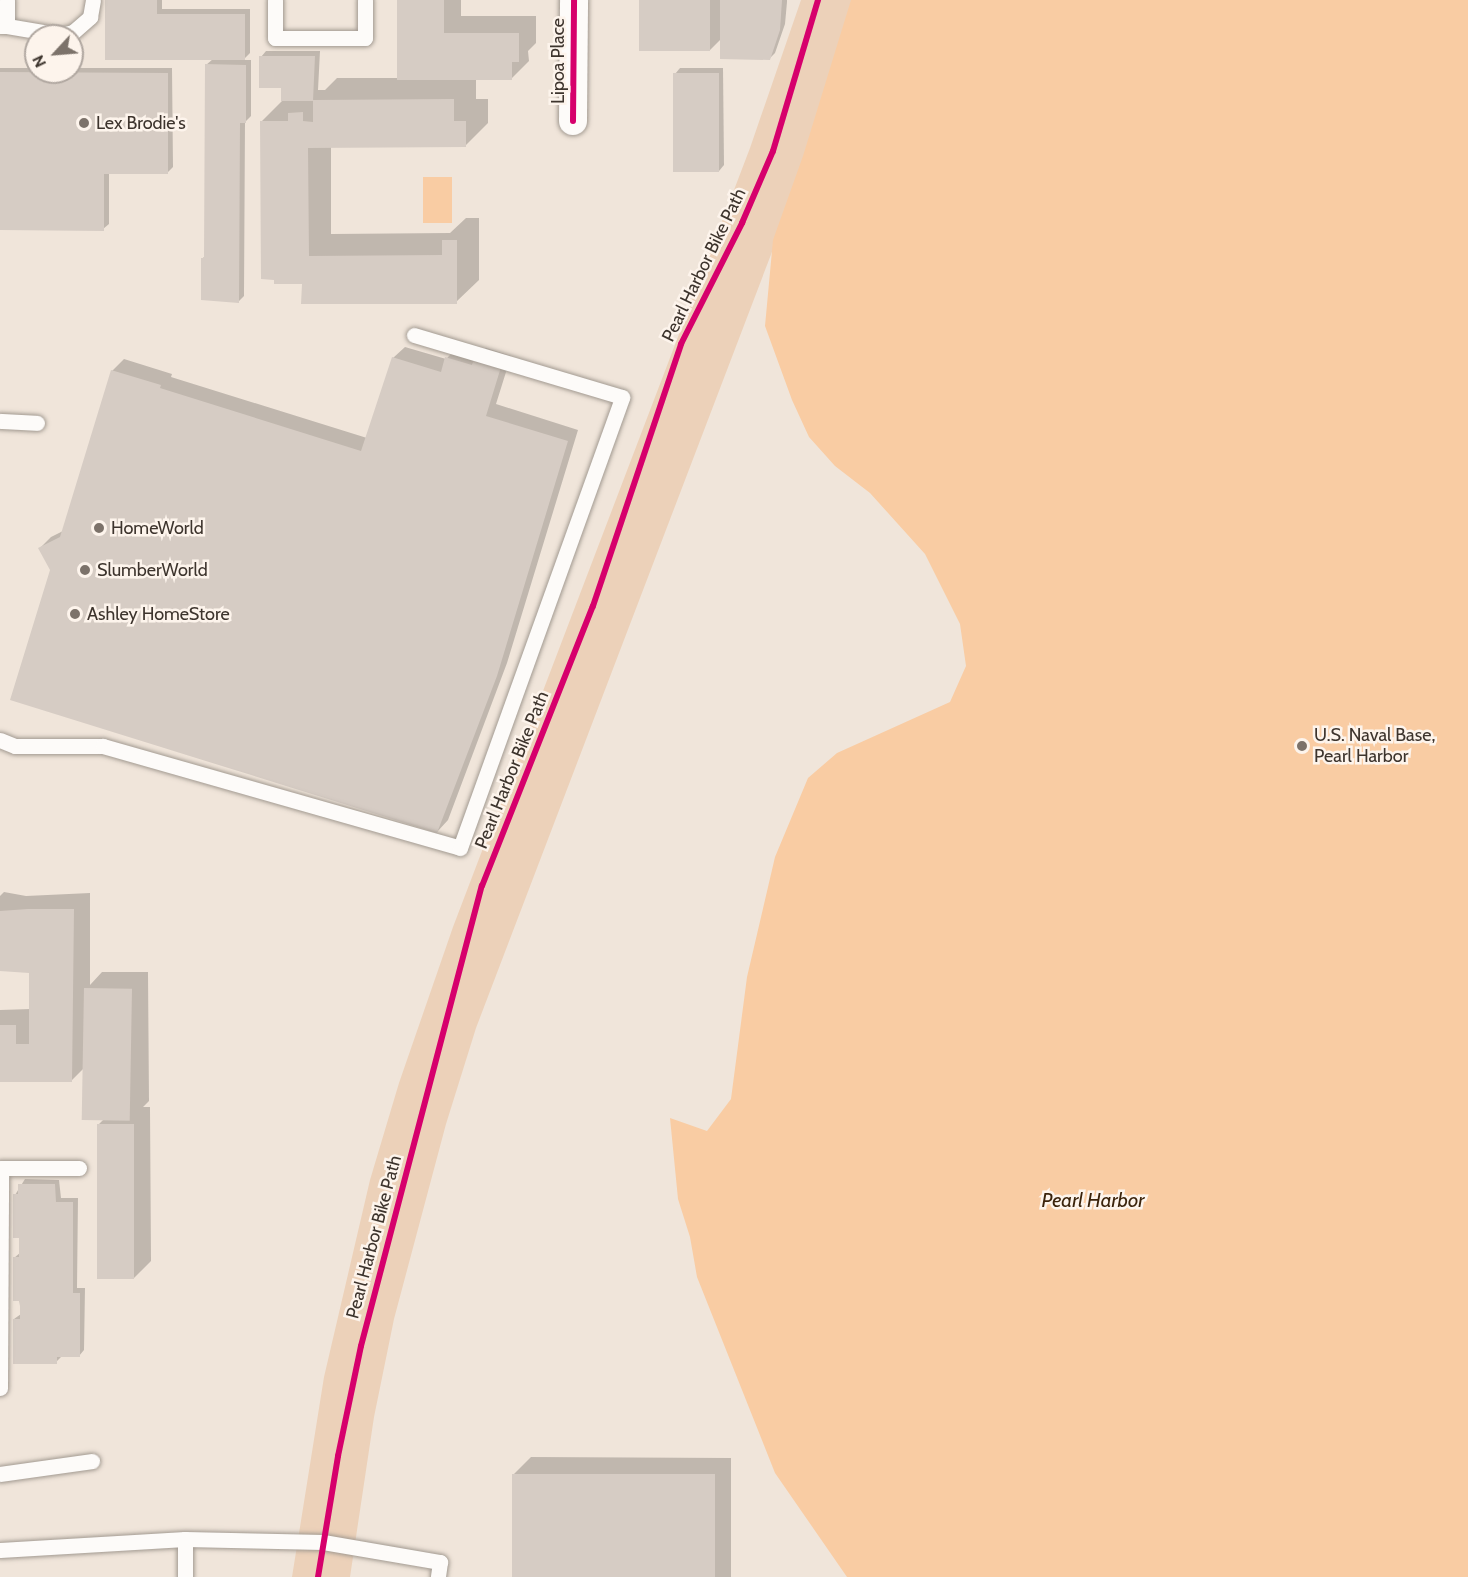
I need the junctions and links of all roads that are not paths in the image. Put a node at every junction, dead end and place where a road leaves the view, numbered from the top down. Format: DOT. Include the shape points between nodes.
graph roads {
  1 [pos="7,0"];
  2 [pos="93,0"];
  3 [pos="275,0"];
  4 [pos="365,0"];
  5 [pos="574,0"];
  6 [pos="3,26"];
  7 [pos="573,121"];
  8 [pos="414,335"];
  9 [pos="0,421"];
  10 [pos="37,423"];
  11 [pos="0,740"];
  12 [pos="79,1168"];
  13 [pos="0,1388"];
  14 [pos="92,1461"];
  15 [pos="0,1474"];
  16 [pos="185,1539"];
  17 [pos="0,1550"];
  18 [pos="185,1577"];
  19 [pos="438,1577"];
  1 -- 6 [label="lane"];
  2 -- 6 [label="lane" via="90,17 73,32 60,34"];
  3 -- 4 [label="lane" via="275,38 365,38"];
  5 -- 7 [label="street, Lipoa Place"];
  8 -- 11 [label="lane" via="622,397 460,848 103,746 15,746"];
  9 -- 10 [label="lane"];
  12 -- 13 [label="lane" via="1,1168"];
  14 -- 15 [label="lane"];
  16 -- 17 [label="lane"];
  16 -- 18 [label="lane"];
  16 -- 19 [label="lane" via="322,1542 440,1562"];
}
